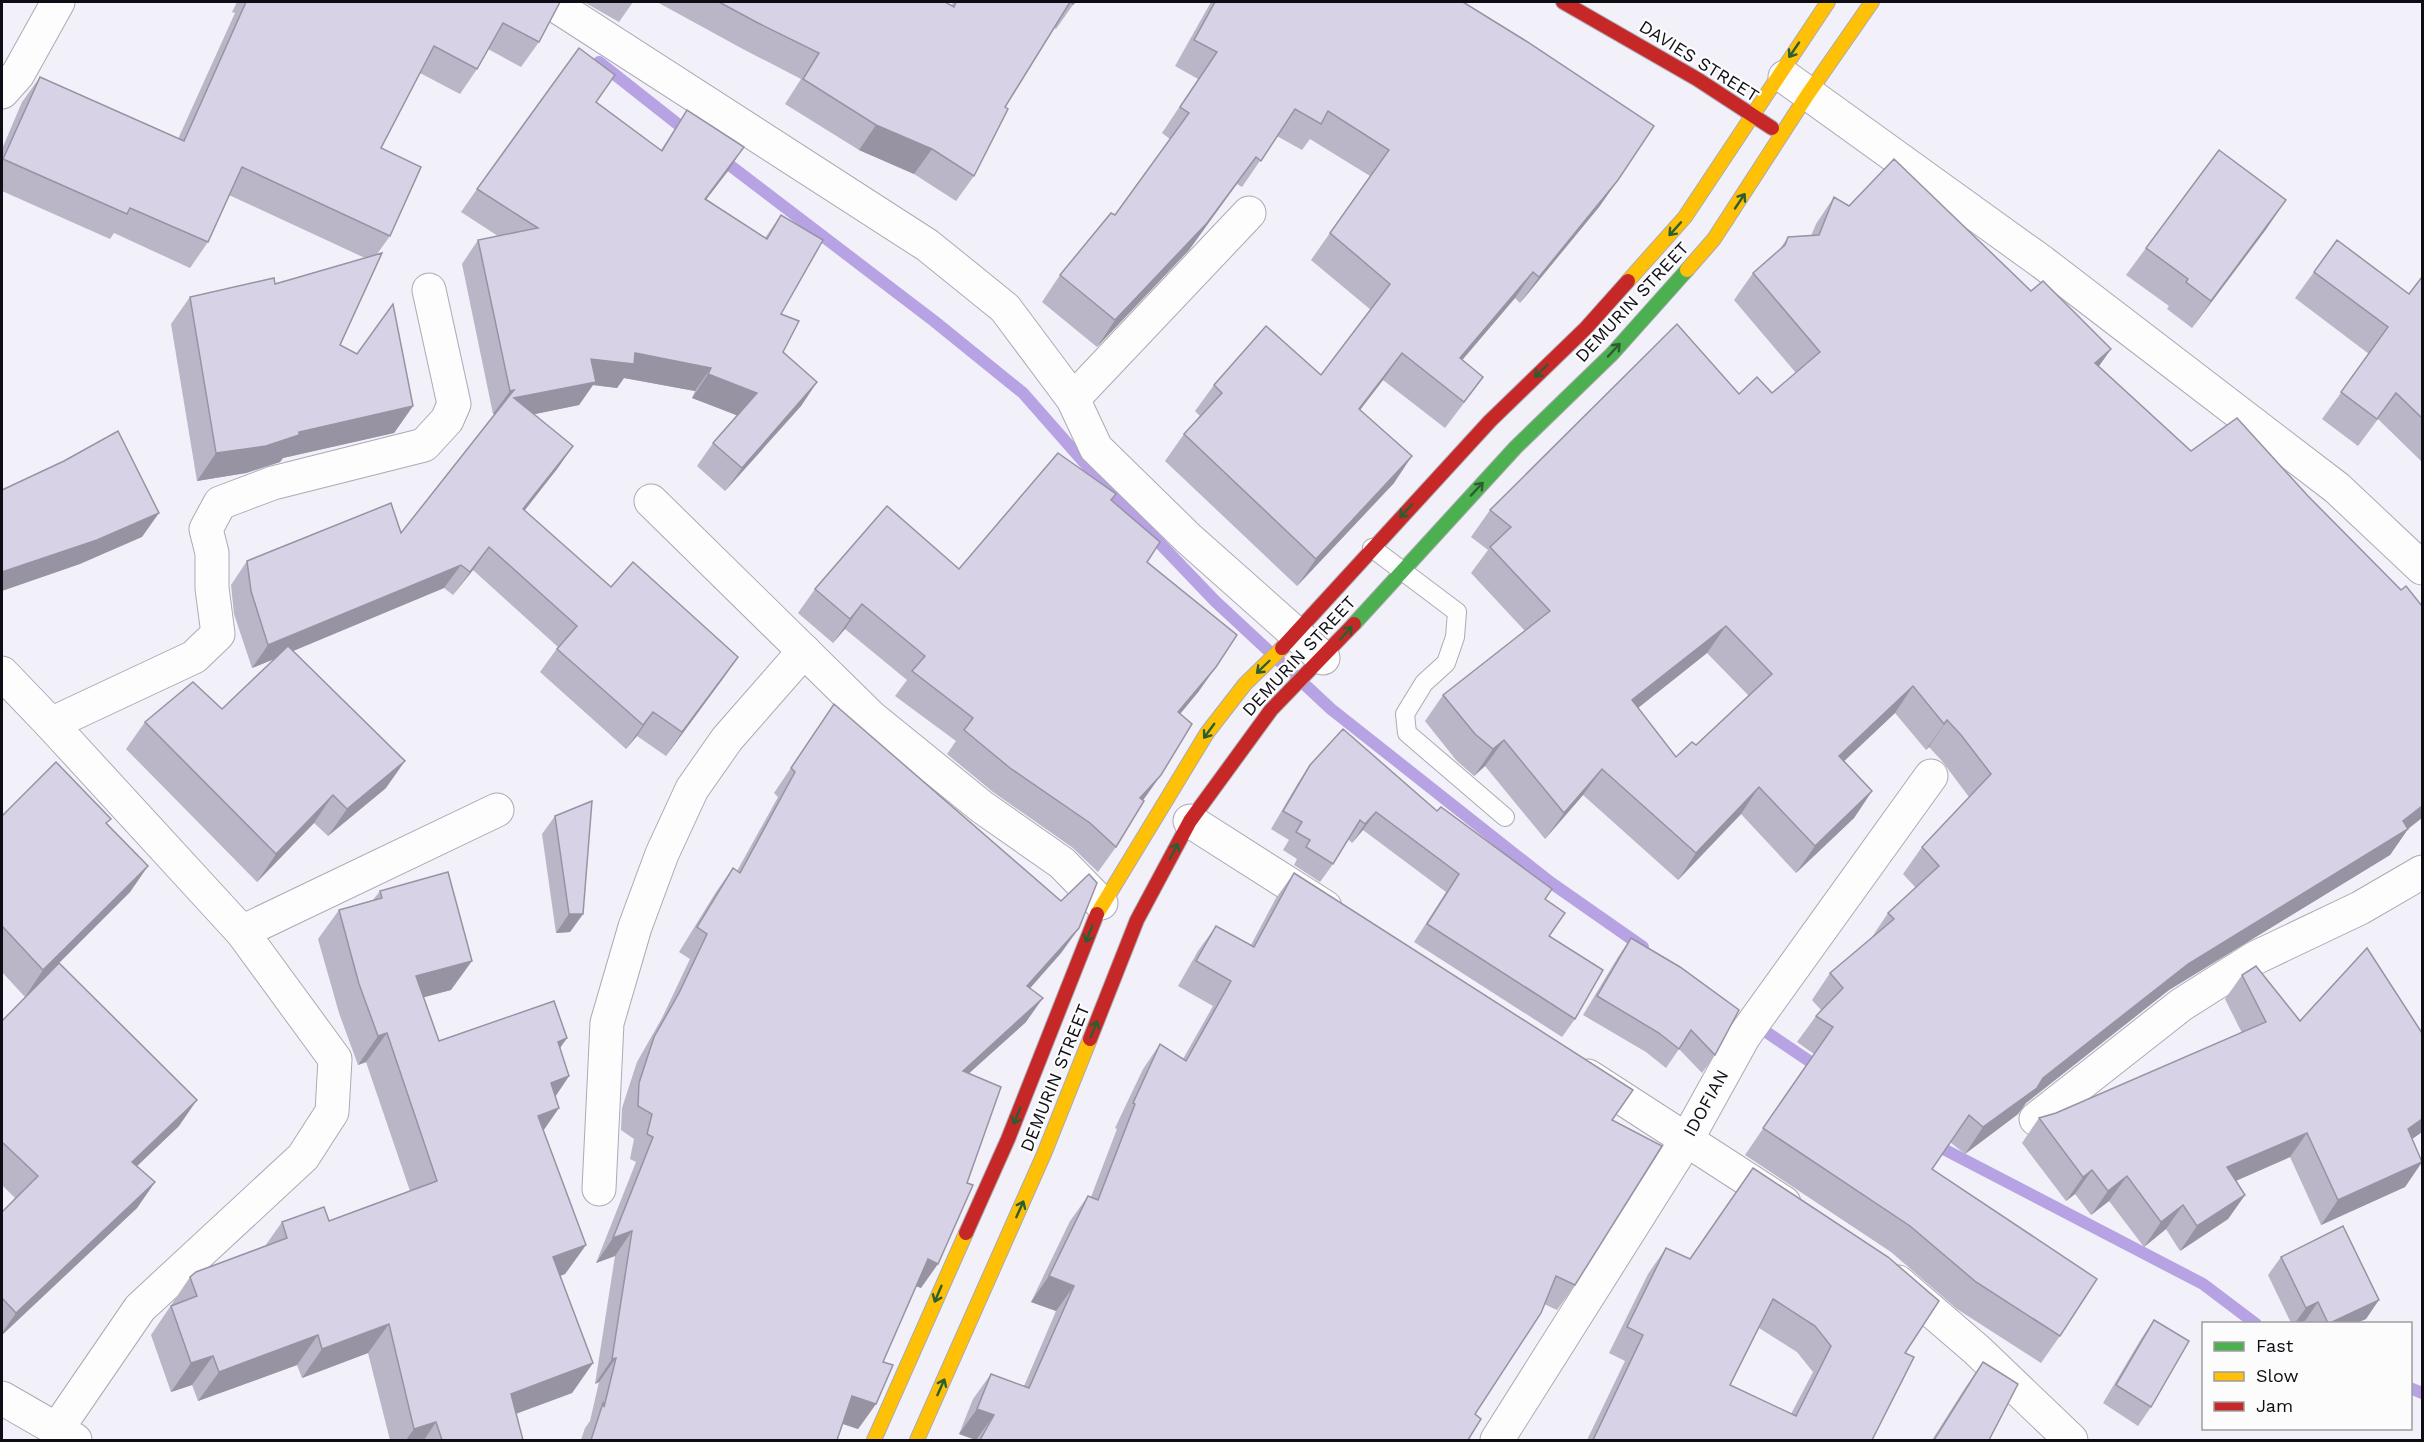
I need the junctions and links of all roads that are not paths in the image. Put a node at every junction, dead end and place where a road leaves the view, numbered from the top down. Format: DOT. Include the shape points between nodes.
graph roads {
  1 [pos="58,2"];
  2 [pos="1563,2"];
  3 [pos="1828,2"];
  4 [pos="1872,2"];
  5 [pos="561,9"];
  6 [pos="1779,73"];
  7 [pos="2,92"];
  8 [pos="1808,94"];
  9 [pos="1753,116"];
  10 [pos="1784,135"];
  11 [pos="1249,213"];
  12 [pos="429,290"];
  13 [pos="1073,399"];
  14 [pos="651,501"];
  15 [pos="1372,548"];
  16 [pos="2422,568"];
  17 [pos="1401,571"];
  18 [pos="1289,641"];
  19 [pos="804,651"];
  20 [pos="1315,667"];
  21 [pos="2,673"];
  22 [pos="51,724"];
  23 [pos="1931,776"];
  24 [pos="497,810"];
  25 [pos="1505,817"];
  26 [pos="1190,821"];
  27 [pos="2422,872"];
  28 [pos="1101,903"];
  29 [pos="1349,923"];
  30 [pos="242,932"];
  31 [pos="1568,1062"];
  32 [pos="2036,1119"];
  33 [pos="1687,1139"];
  34 [pos="599,1189"];
  35 [pos="1813,1223"];
  36 [pos="1872,1262"];
  37 [pos="2,1398"];
  38 [pos="67,1435"];
  39 [pos="874,1440"];
  40 [pos="917,1440"];
  41 [pos="1497,1440"];
  42 [pos="2071,1440"];
  1 -- 7 [label="street" via="18,74"];
  2 -- 9 [label="street, DAVIES STREET"];
  3 -- 6 [label="street, DEMURIN STREET, one-way"];
  4 -- 8 [label="street, DEMURIN STREET"];
  5 -- 13 [label="street" via="927,244 1005,308"];
  6 -- 8 [label="street"];
  6 -- 9 [label="street, DEMURIN STREET"];
  8 -- 10 [label="street, DEMURIN STREET"];
  8 -- 16 [label="street" via="2042,262 2337,488"];
  9 -- 10 [label="street, DAVIES STREET"];
  9 -- 15 [label="street, DEMURIN STREET, one-way" via="1685,217 1586,328 1490,421"];
  17 -- 10 [label="street, DEMURIN STREET, one-way" via="1516,447 1612,354 1714,239"];
  11 -- 13 [label="street"];
  12 -- 22 [label="street" via="454,404 447,420 424,446 273,483 220,503 206,529 212,553 218,634 194,657"];
  13 -- 18 [label="street" via="1096,448"];
  14 -- 19 [label="street"];
  15 -- 17 [label="lane"];
  15 -- 18 [label="street, DEMURIN STREET"];
  20 -- 17 [label="street, DEMURIN STREET, one-way"];
  17 -- 25 [label="lane" via="1456,612 1455,637 1446,663 1424,682 1405,714 1407,734"];
  18 -- 20 [label="street"];
  18 -- 28 [label="street, DEMURIN STREET, one-way" via="1245,684 1207,733"];
  19 -- 28 [label="street" via="871,717 982,807 1062,863"];
  19 -- 34 [label="street" via="726,739 692,789 658,864 607,1023"];
  20 -- 26 [label="street, DEMURIN STREET" via="1270,711"];
  21 -- 22 [label="street"];
  22 -- 30 [label="street"];
  23 -- 33 [label="street, IDOFIAN" via="1770,996"];
  24 -- 30 [label="street"];
  26 -- 29 [label="street"];
  40 -- 26 [label="street, DEMURIN STREET, one-way" via="1044,1154 1137,920"];
  27 -- 32 [label="street" via="2360,908 2254,958 2181,1005"];
  28 -- 39 [label="street, DEMURIN STREET, one-way" via="1008,1138"];
  30 -- 38 [label="street" via="335,1059 332,1112 303,1157 140,1308"];
  31 -- 33 [label="street"];
  33 -- 35 [label="street"];
  33 -- 41 [label="street, IDOFIAN"];
  36 -- 42 [label="street" via="1977,1350"];
  37 -- 38 [label="street"];
}
